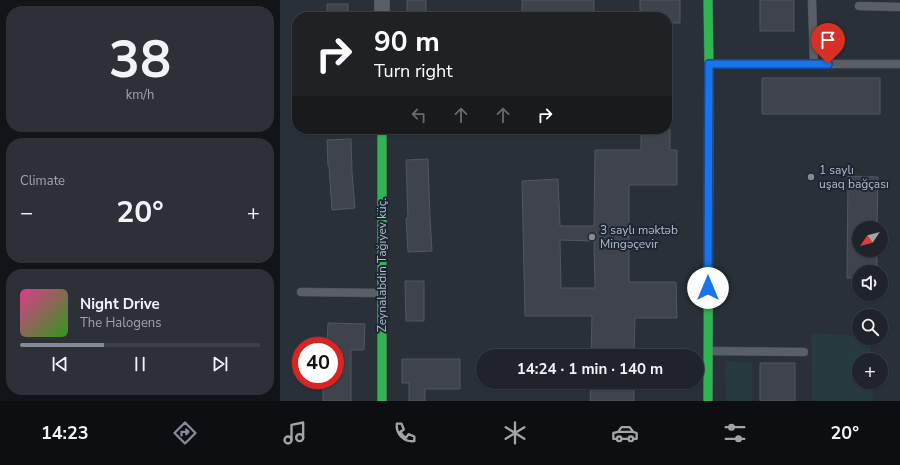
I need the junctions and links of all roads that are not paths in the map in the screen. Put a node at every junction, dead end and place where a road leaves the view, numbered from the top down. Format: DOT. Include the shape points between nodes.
graph roads {
  1 [pos="382,0"];
  2 [pos="708,0"];
  3 [pos="812,0"];
  4 [pos="859,6"];
  5 [pos="900,7"];
  6 [pos="382,12"];
  7 [pos="709,64"];
  8 [pos="814,64"];
  9 [pos="900,64"];
  10 [pos="382,134"];
  11 [pos="301,292"];
  12 [pos="382,293"];
  13 [pos="708,351"];
  14 [pos="804,352"];
  15 [pos="382,401"];
  16 [pos="708,401"];
  1 -- 6 [label="street"];
  2 -- 7 [label="street"];
  3 -- 8 [label="lane"];
  4 -- 5 [label="lane"];
  7 -- 8 [label="lane"];
  7 -- 13 [label="street"];
  8 -- 9 [label="lane"];
  10 -- 12 [label="street, Zeynalabdin Tağıyev küç."];
  11 -- 12 [label="lane"];
  12 -- 15 [label="street, Zeynalabdin Tağıyev küç."];
  13 -- 14 [label="lane"];
  13 -- 16 [label="street"];
}
